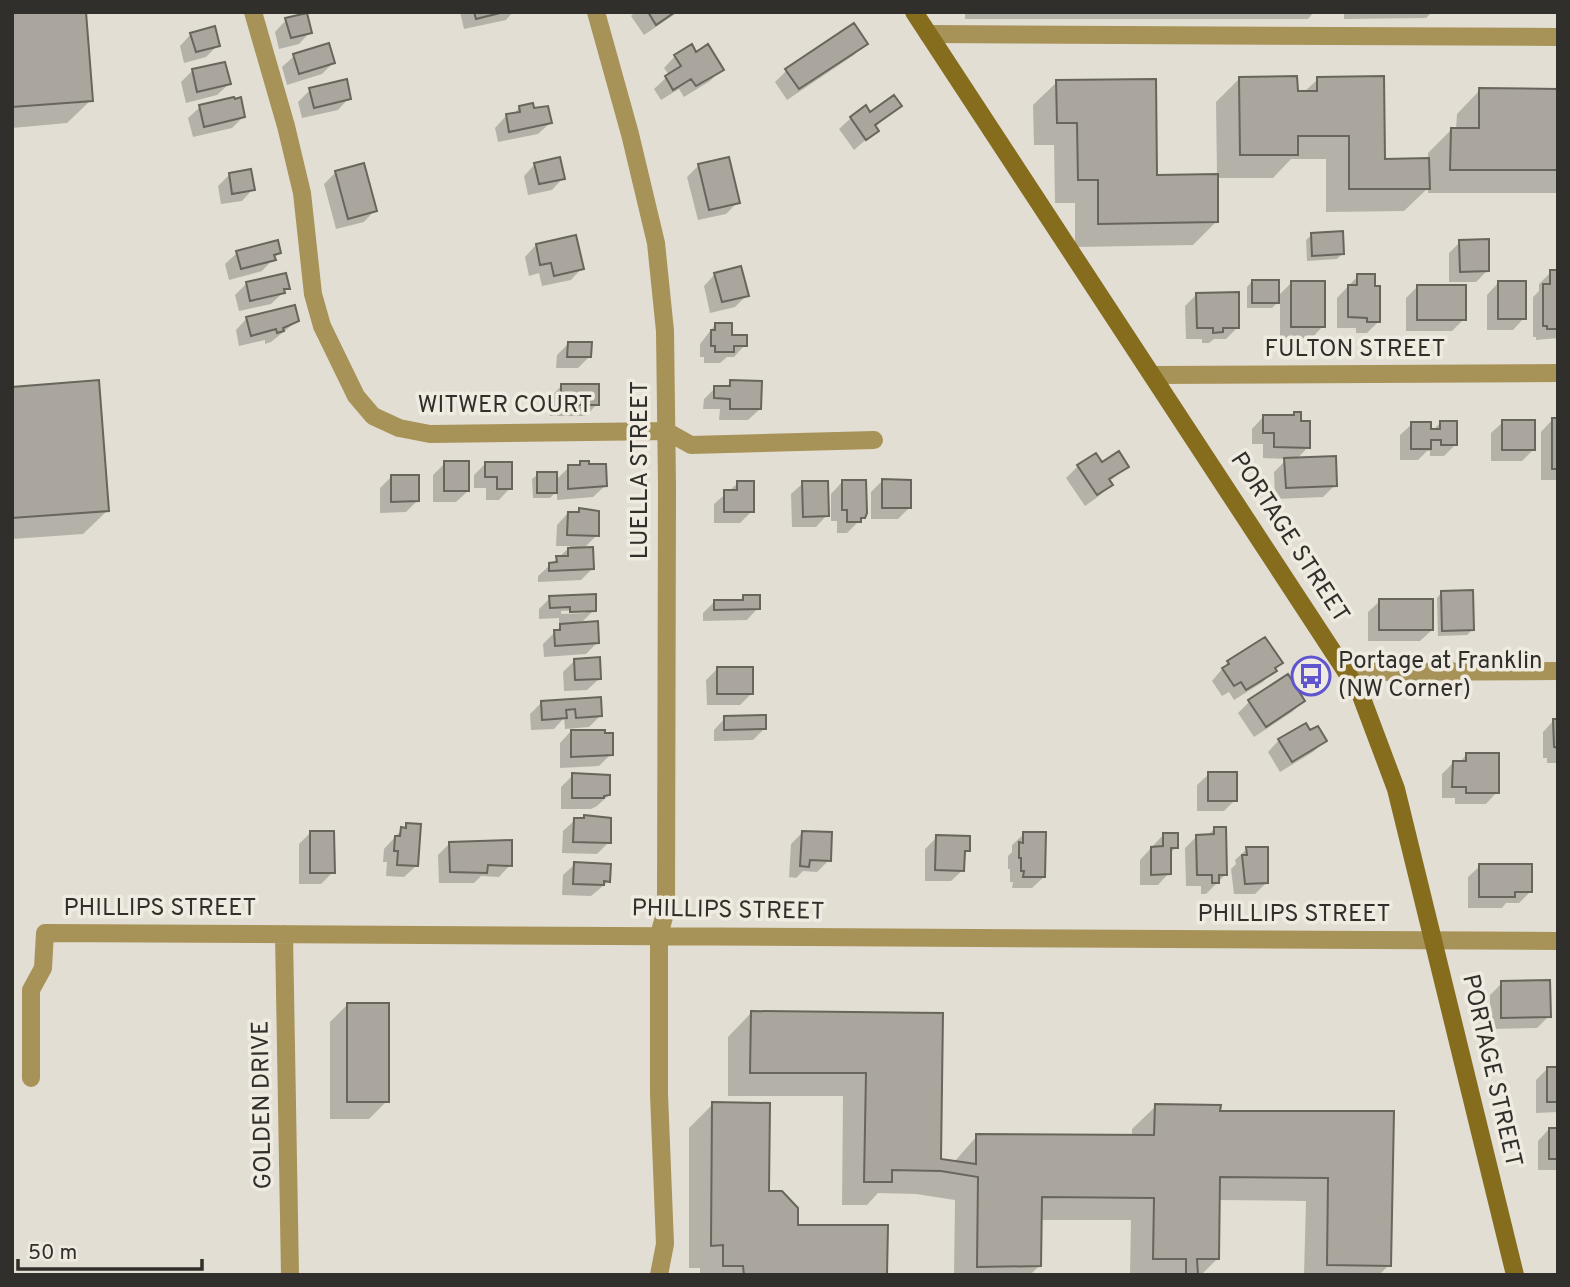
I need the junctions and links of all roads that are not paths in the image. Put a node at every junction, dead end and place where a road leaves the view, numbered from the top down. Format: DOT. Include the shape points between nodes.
graph roads {
  1 [pos="253,12"];
  2 [pos="596,12"];
  3 [pos="914,12"];
  4 [pos="928,34"];
  5 [pos="1558,37"];
  6 [pos="1558,373"];
  7 [pos="1153,375"];
  8 [pos="666,431"];
  9 [pos="874,440"];
  10 [pos="1347,671"];
  11 [pos="1558,671"];
  12 [pos="284,934"];
  13 [pos="659,935"];
  14 [pos="1434,940"];
  15 [pos="1558,941"];
  16 [pos="31,1078"];
  17 [pos="290,1275"];
  18 [pos="659,1275"];
  19 [pos="1515,1275"];
  1 -- 8 [label="street, WITWER COURT" via="302,193 321,327 356,396 373,416 399,428 430,434"];
  2 -- 8 [label="street, LUELLA STREET" via="656,243 665,331"];
  3 -- 4 [label="main road, PORTAGE STREET"];
  4 -- 5 [label="street"];
  4 -- 7 [label="main road, PORTAGE STREET"];
  6 -- 7 [label="street, FULTON STREET"];
  7 -- 10 [label="main road, PORTAGE STREET"];
  8 -- 9 [label="street" via="691,445"];
  8 -- 13 [label="street, LUELLA STREET" via="666,910"];
  10 -- 11 [label="street"];
  10 -- 14 [label="main road, PORTAGE STREET" via="1360,693 1396,789"];
  12 -- 13 [label="street, PHILLIPS STREET"];
  12 -- 16 [label="street, PHILLIPS STREET" via="45,933 43,968 31,990"];
  12 -- 17 [label="street, GOLDEN DRIVE"];
  13 -- 14 [label="street, PHILLIPS STREET"];
  13 -- 18 [label="street" via="665,1244"];
  14 -- 15 [label="street, PHILLIPS STREET"];
  14 -- 19 [label="main road, PORTAGE STREET"];
}
